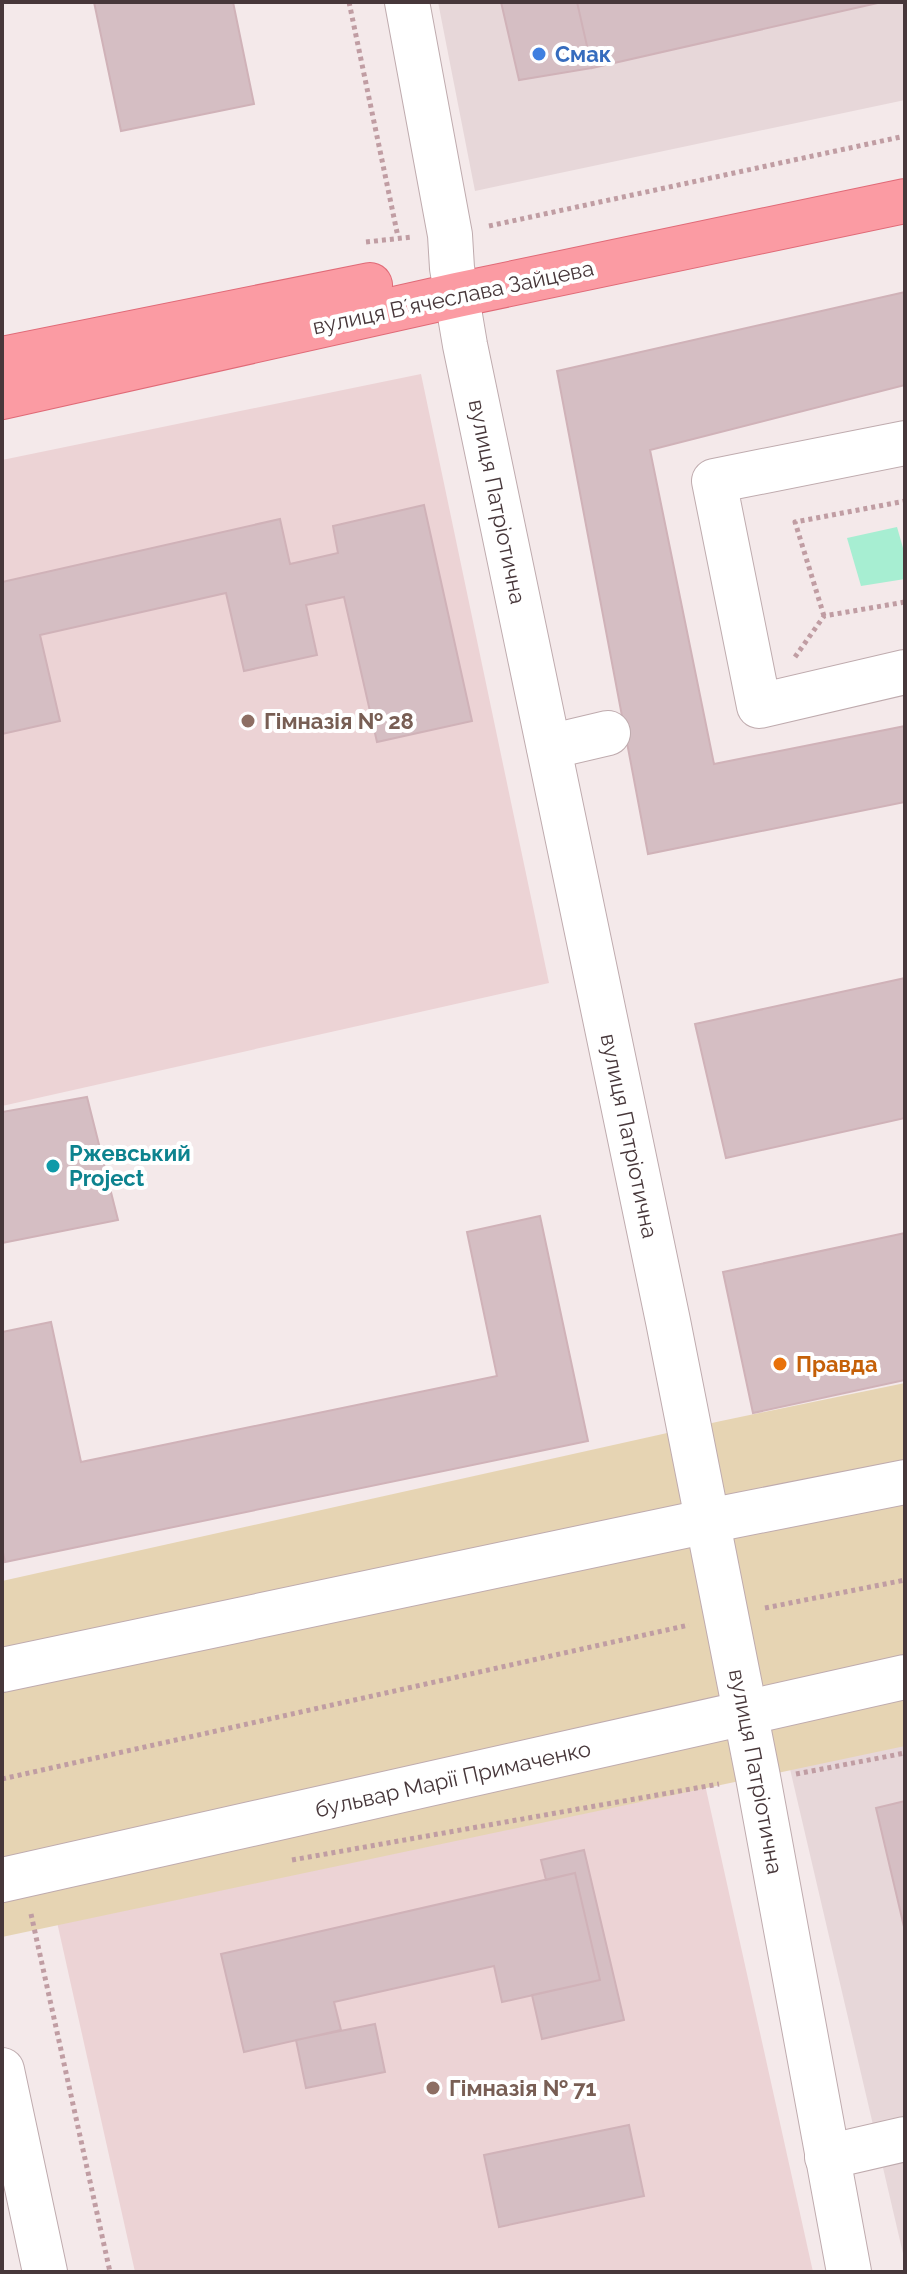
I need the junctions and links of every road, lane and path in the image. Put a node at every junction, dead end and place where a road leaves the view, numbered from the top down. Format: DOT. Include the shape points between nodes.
graph roads {
  1 [pos="349,2"];
  2 [pos="407,2"];
  3 [pos="905,175"];
  4 [pos="905,201"];
  5 [pos="398,237"];
  6 [pos="454,282"];
  7 [pos="2,359"];
  8 [pos="2,397"];
  9 [pos="905,443"];
  10 [pos="905,501"];
  11 [pos="905,602"];
  12 [pos="905,672"];
  13 [pos="608,733"];
  14 [pos="549,747"];
  15 [pos="905,1482"];
  16 [pos="708,1521"];
  17 [pos="905,1580"];
  18 [pos="726,1616"];
  19 [pos="2,1670"];
  20 [pos="905,1677"];
  21 [pos="745,1711"];
  22 [pos="905,1753"];
  23 [pos="758,1777"];
  24 [pos="2,1779"];
  25 [pos="278,1863"];
  26 [pos="16,1893"];
  27 [pos="2,2070"];
  28 [pos="905,2139"];
  29 [pos="827,2157"];
  30 [pos="45,2272"];
  31 [pos="110,2272"];
  32 [pos="849,2272"];
  1 -- 5 [label="path"];
  2 -- 6 [label="street, вулиця Патріотична"];
  3 -- 6 [label="main road, вулиця Вʼячеслава Зайцева"];
  4 -- 6 [label="main road, вулиця Вʼячеслава Зайцева"];
  6 -- 7 [label="main road, вулиця Вʼячеслава Зайцева"];
  6 -- 8 [label="main road, вулиця Вʼячеслава Зайцева"];
  6 -- 14 [label="street, вулиця Патріотична"];
  9 -- 12 [label="street" via="714,481 759,706"];
  10 -- 11 [label="path" via="795,522 824,616"];
  13 -- 14 [label="street"];
  14 -- 16 [label="street, вулиця Патріотична"];
  15 -- 16 [label="street"];
  16 -- 18 [label="street, вулиця Патріотична"];
  16 -- 19 [label="street"];
  17 -- 18 [label="path"];
  18 -- 21 [label="street, вулиця Патріотична"];
  18 -- 24 [label="path"];
  20 -- 21 [label="street, бульвар Марії Примаченко"];
  21 -- 23 [label="street, вулиця Патріотична"];
  21 -- 26 [label="street, бульвар Марії Примаченко"];
  22 -- 23 [label="path"];
  23 -- 25 [label="path"];
  23 -- 29 [label="street, вулиця Патріотична"];
  26 -- 31 [label="path"];
  27 -- 30 [label="street"];
  28 -- 29 [label="street"];
  29 -- 32 [label="street, вулиця Патріотична"];
}
